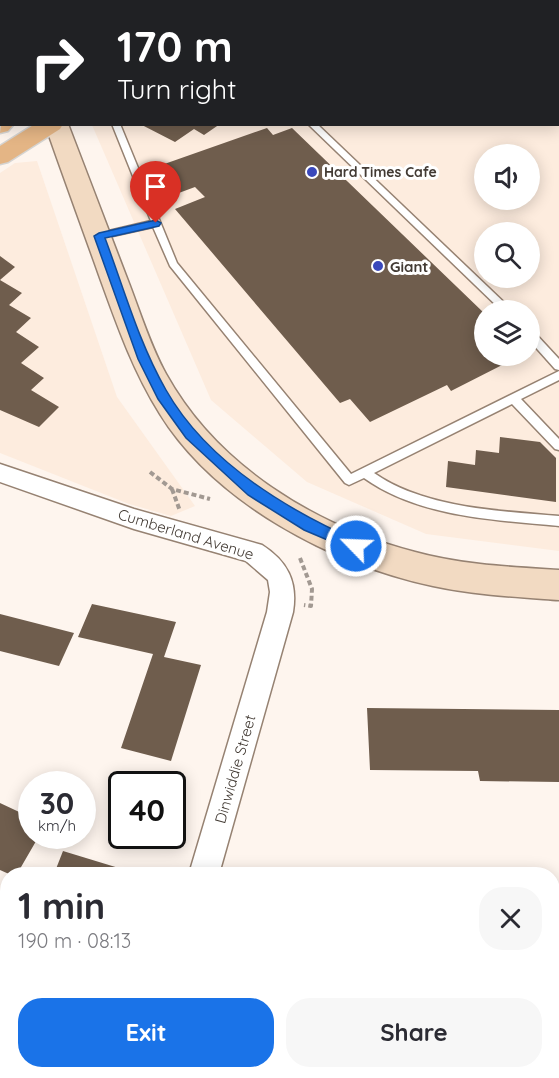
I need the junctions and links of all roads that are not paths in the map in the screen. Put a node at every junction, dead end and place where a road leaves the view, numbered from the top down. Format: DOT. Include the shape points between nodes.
graph roads {
  1 [pos="51,126"];
  2 [pos="55,126"];
  3 [pos="117,126"];
  4 [pos="314,126"];
  5 [pos="0,156"];
  6 [pos="156,223"];
  7 [pos="99,236"];
  8 [pos="497,300"];
  9 [pos="540,346"];
  10 [pos="559,366"];
  11 [pos="559,375"];
  12 [pos="513,398"];
  13 [pos="559,446"];
  14 [pos="365,472"];
  15 [pos="0,474"];
  16 [pos="559,521"];
  17 [pos="559,585"];
  18 [pos="266,663"];
  19 [pos="206,867"];
  1 -- 5 [label="main road"];
  2 -- 7 [label="street"];
  3 -- 6 [label="lane"];
  4 -- 8 [label="lane"];
  6 -- 7 [label="lane"];
  6 -- 14 [label="lane" via="172,264 349,480"];
  7 -- 17 [label="street" via="144,359 163,395 190,434 253,492 309,525 416,567 486,579"];
  9 -- 10 [label="lane"];
  11 -- 12 [label="lane"];
  12 -- 13 [label="lane"];
  12 -- 14 [label="lane"];
  14 -- 16 [label="lane" via="407,498"];
  15 -- 18 [label="street, Cumberland Avenue" via="145,522 253,552 267,561 281,581 284,596"];
  18 -- 19 [label="street, Dinwiddie Street"];
}
